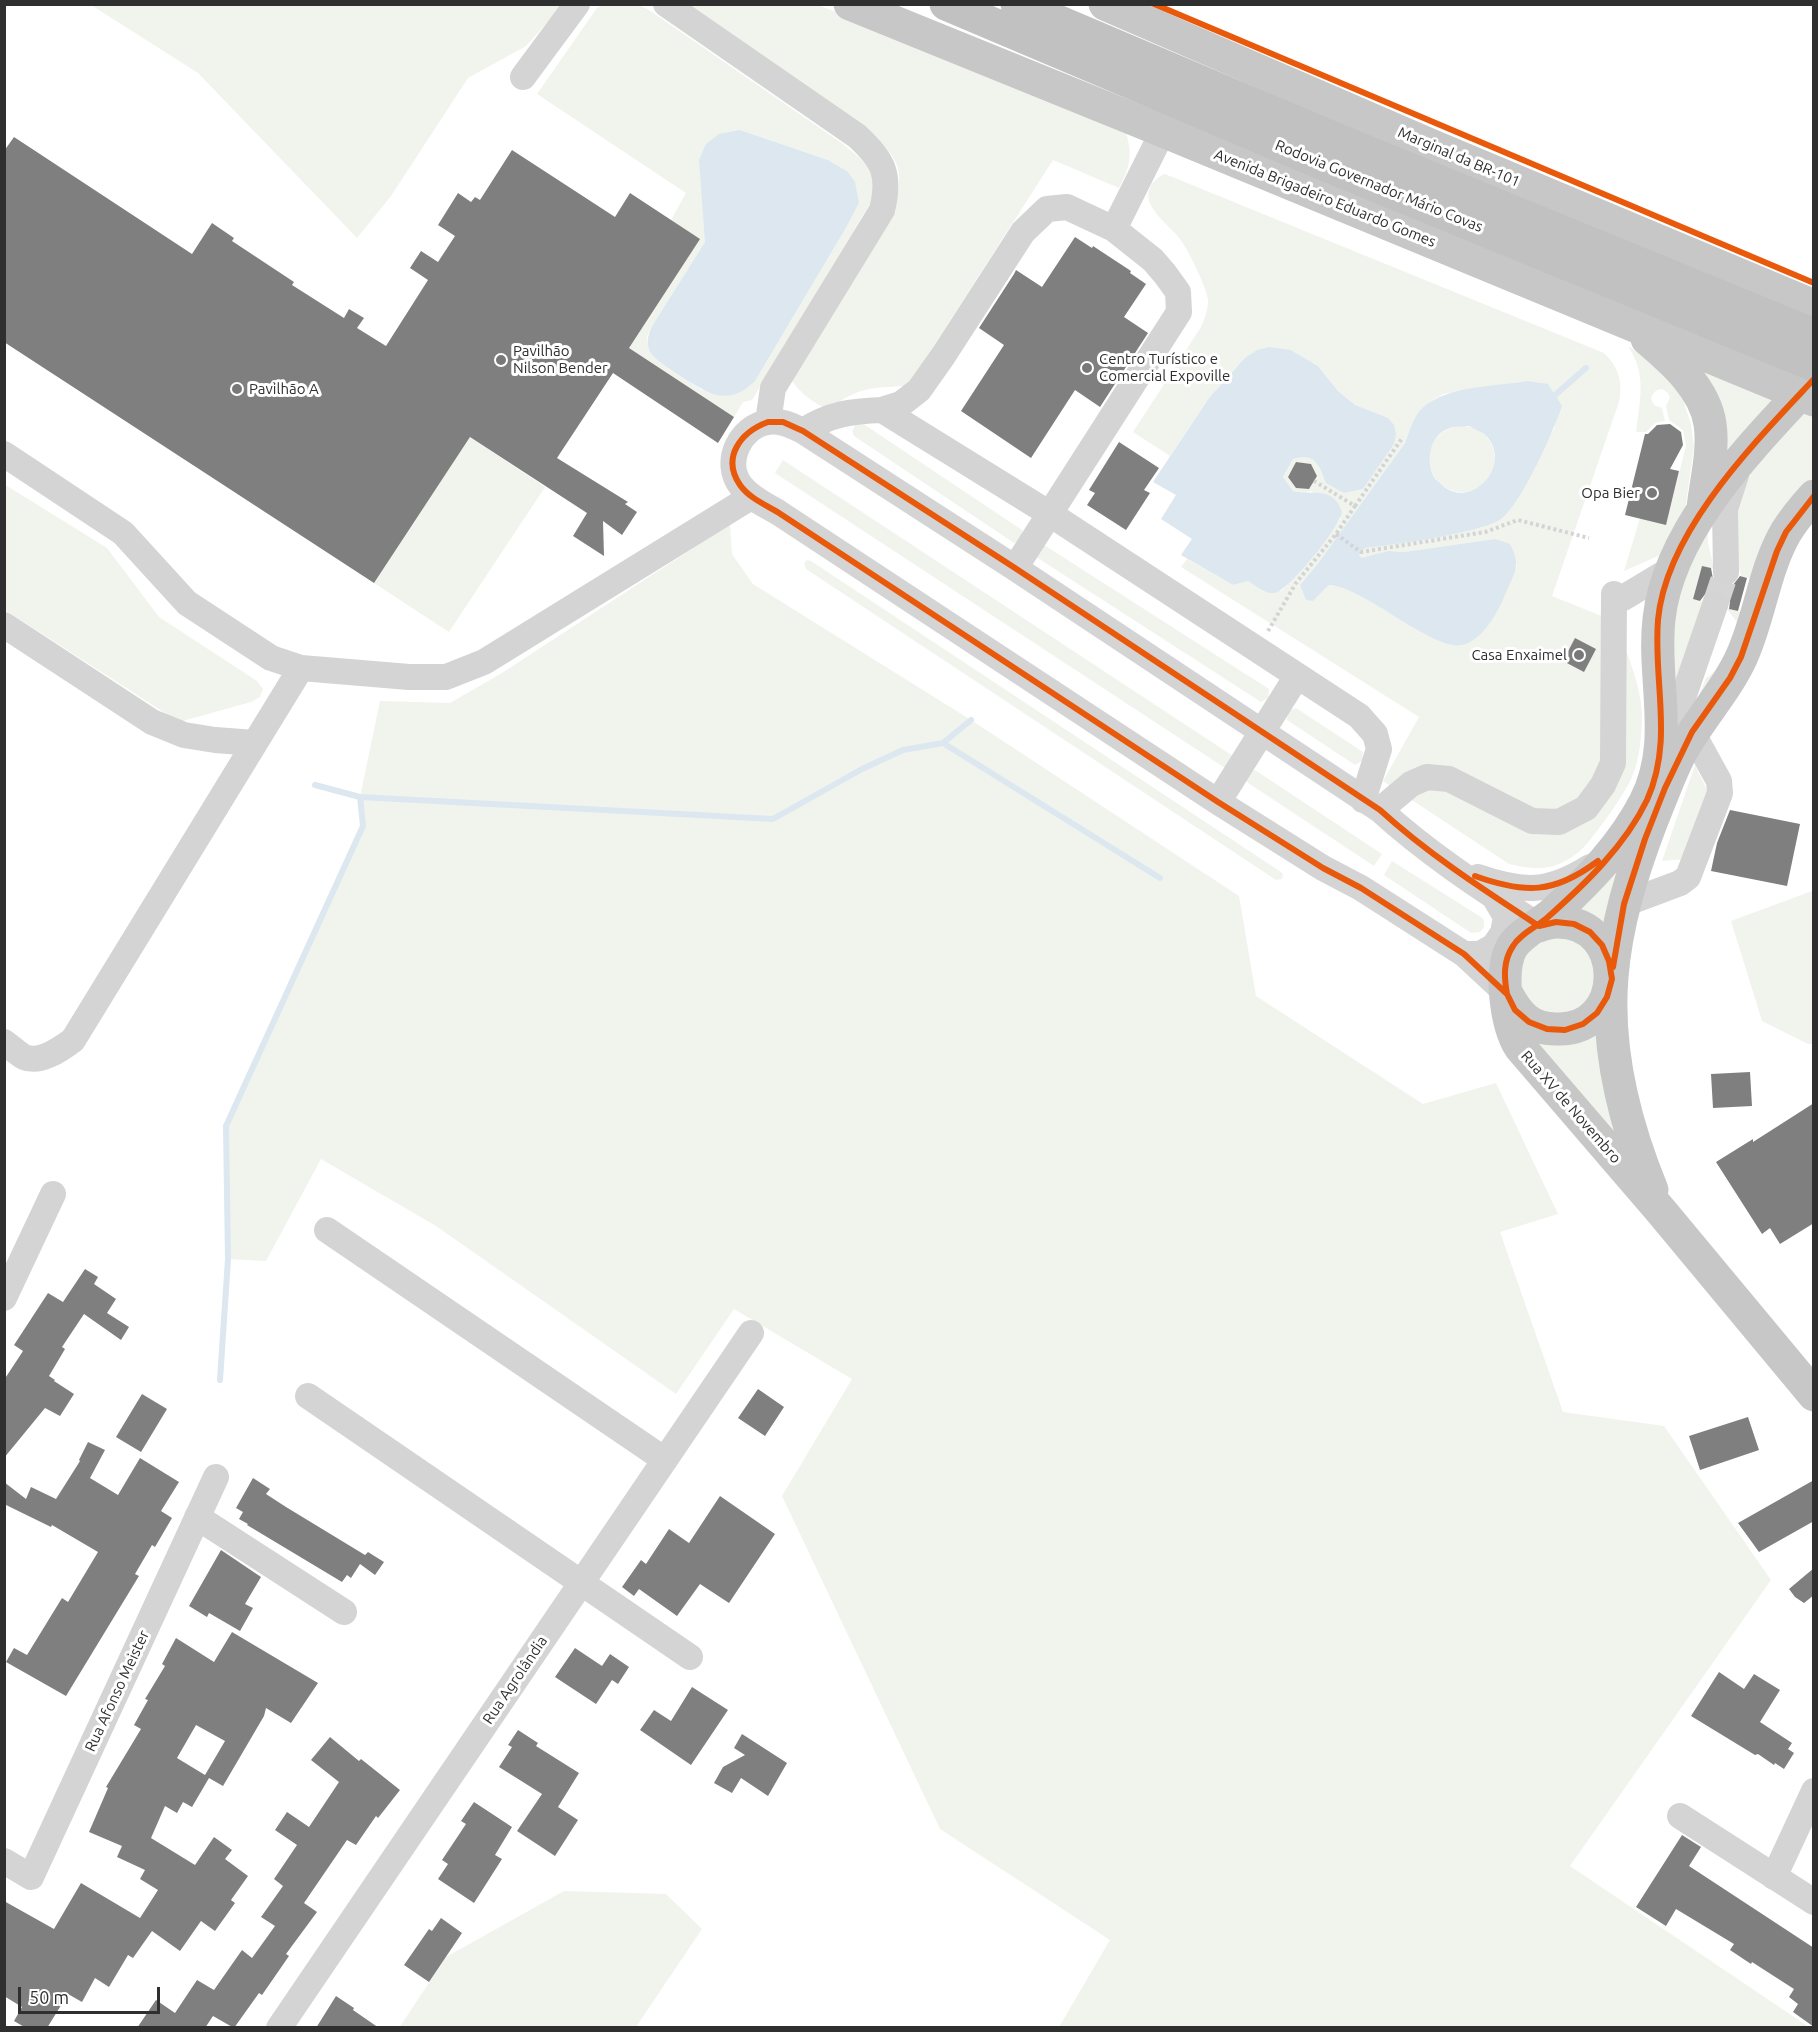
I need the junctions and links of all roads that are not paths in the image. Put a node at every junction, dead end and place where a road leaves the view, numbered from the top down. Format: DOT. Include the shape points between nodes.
graph roads {
  1 [pos="577,4"];
  2 [pos="666,4"];
  3 [pos="850,4"];
  4 [pos="946,4"];
  5 [pos="1017,4"];
  6 [pos="1054,4"];
  7 [pos="1105,4"];
  8 [pos="1135,54"];
  9 [pos="522,77"];
  10 [pos="1163,131"];
  11 [pos="1114,229"];
  12 [pos="1735,272"];
  13 [pos="1814,285"];
  14 [pos="1630,324"];
  15 [pos="1807,338"];
  16 [pos="1809,391"];
  17 [pos="882,410"];
  18 [pos="768,422"];
  19 [pos="803,431"];
  20 [pos="4,453"];
  21 [pos="1743,458"];
  22 [pos="1814,496"];
  23 [pos="751,497"];
  24 [pos="1703,508"];
  25 [pos="1050,514"];
  26 [pos="1015,567"];
  27 [pos="1673,568"];
  28 [pos="1726,572"];
  29 [pos="1715,605"];
  30 [pos="4,625"];
  31 [pos="301,668"];
  32 [pos="1298,676"];
  33 [pos="1262,732"];
  34 [pos="1692,732"];
  35 [pos="255,742"];
  36 [pos="1656,773"];
  37 [pos="1218,802"];
  38 [pos="1372,805"];
  39 [pos="1615,849"];
  40 [pos="1456,869"];
  41 [pos="1493,895"];
  42 [pos="1624,904"];
  43 [pos="1539,926"];
  44 [pos="1464,954"];
  45 [pos="1612,979"];
  46 [pos="1507,994"];
  47 [pos="4,1042"];
  48 [pos="53,1194"];
  49 [pos="1661,1211"];
  50 [pos="327,1230"];
  51 [pos="4,1298"];
  52 [pos="751,1333"];
  53 [pos="1814,1395"];
  54 [pos="308,1396"];
  55 [pos="665,1460"];
  56 [pos="216,1477"];
  57 [pos="197,1517"];
  58 [pos="581,1583"];
  59 [pos="344,1612"];
  60 [pos="690,1658"];
  61 [pos="1814,1791"];
  62 [pos="1680,1816"];
  63 [pos="4,1861"];
  64 [pos="1774,1877"];
  65 [pos="1814,1902"];
  66 [pos="279,2028"];
  1 -- 9 [label="street"];
  2 -- 18 [label="street" via="857,136 875,153 884,174 886,193 882,210 773,388"];
  3 -- 10 [label="main road, Avenida Brigadeiro Eduardo Gomes"];
  4 -- 15 [label="highway, Rodovia Governador Mário Covas" via="1333,168"];
  5 -- 8 [label="highway, Rodovia Governador Mário Covas"];
  6 -- 8 [label="highway"];
  7 -- 12 [label="main road, Marginal da BR-101"];
  8 -- 15 [label="highway, Rodovia Governador Mário Covas"];
  10 -- 11 [label="street"];
  10 -- 14 [label="main road, Avenida Brigadeiro Eduardo Gomes"];
  11 -- 17 [label="street" via="1067,207 1047,209 1023,232 919,390 901,404"];
  11 -- 25 [label="street" via="1165,274 1178,292 1179,312"];
  12 -- 13 [label="main road"];
  12 -- 15 [label="main road, Marginal da BR-101"];
  14 -- 16 [label="main road, Avenida Brigadeiro Eduardo Gomes"];
  14 -- 24 [label="main road" via="1669,357 1704,403 1711,448"];
  16 -- 21 [label="main road, Rua XV de Novembro"];
  17 -- 19 [label="street" via="849,411"];
  17 -- 25 [label="street"];
  18 -- 19 [label="street" via="783,422"];
  18 -- 23 [label="street" via="752,428 735,451 733,468 740,485"];
  19 -- 26 [label="street"];
  20 -- 31 [label="street" via="123,533 187,603 271,658"];
  21 -- 24 [label="main road, Rua XV de Novembro"];
  21 -- 28 [label="street" via="1725,508"];
  22 -- 34 [label="main road, Rua XV de Novembro" via="1786,532 1777,551 1742,657"];
  23 -- 31 [label="street" via="484,662 446,677"];
  23 -- 37 [label="street"];
  24 -- 27 [label="main road, Rua XV de Novembro"];
  25 -- 26 [label="street"];
  25 -- 32 [label="street"];
  26 -- 33 [label="street"];
  27 -- 36 [label="main road, Rua XV de Novembro" via="1659,619 1662,736"];
  27 -- 38 [label="street" via="1618,596 1613,763 1586,808 1559,822 1532,821 1449,779 1427,777"];
  29 -- 36 [label="street"];
  30 -- 35 [label="street" via="152,722 184,735"];
  31 -- 35 [label="street"];
  32 -- 33 [label="street"];
  32 -- 38 [label="street" via="1359,716 1375,734 1379,749"];
  33 -- 37 [label="street"];
  33 -- 38 [label="street"];
  34 -- 42 [label="main road, Rua XV de Novembro" via="1665,788"];
  34 -- 42 [label="street" via="1719,781 1720,793 1688,878"];
  35 -- 47 [label="street" via="73,1040 42,1057 26,1058"];
  36 -- 39 [label="main road, Rua XV de Novembro" via="1646,800"];
  37 -- 44 [label="street"];
  38 -- 40 [label="street"];
  39 -- 40 [label="street" via="1560,884 1542,888 1498,884"];
  39 -- 43 [label="main road, Rua XV de Novembro"];
  40 -- 41 [label="street"];
  41 -- 43 [label="street"];
  41 -- 44 [label="street" via="1506,917 1503,933 1494,946 1480,954"];
  42 -- 45 [label="main road, Rua XV de Novembro"];
  43 -- 45 [label="main road" via="1556,922 1574,924 1590,932 1610,961"];
  43 -- 46 [label="main road, Rua XV de Novembro" via="1513,946 1506,961"];
  44 -- 46 [label="street"];
  45 -- 46 [label="main road" via="1597,1013 1583,1024 1565,1030 1546,1029 1529,1022 1515,1010"];
  45 -- 49 [label="main road, Rua XV de Novembro" via="1621,1093"];
  46 -- 49 [label="main road, Rua XV de Novembro" via="1510,1024 1520,1047"];
  48 -- 51 [label="street"];
  49 -- 53 [label="main road, Rua XV de Novembro"];
  50 -- 55 [label="street"];
  52 -- 55 [label="street, Rua Agrolândia"];
  54 -- 58 [label="street"];
  55 -- 58 [label="street, Rua Agrolândia"];
  56 -- 57 [label="street, Rua Afonso Meister"];
  57 -- 59 [label="street"];
  57 -- 63 [label="street, Rua Afonso Meister" via="31,1877"];
  58 -- 60 [label="street"];
  58 -- 66 [label="street, Rua Agrolândia"];
  61 -- 64 [label="street"];
  62 -- 64 [label="street"];
  64 -- 65 [label="street"];
}
